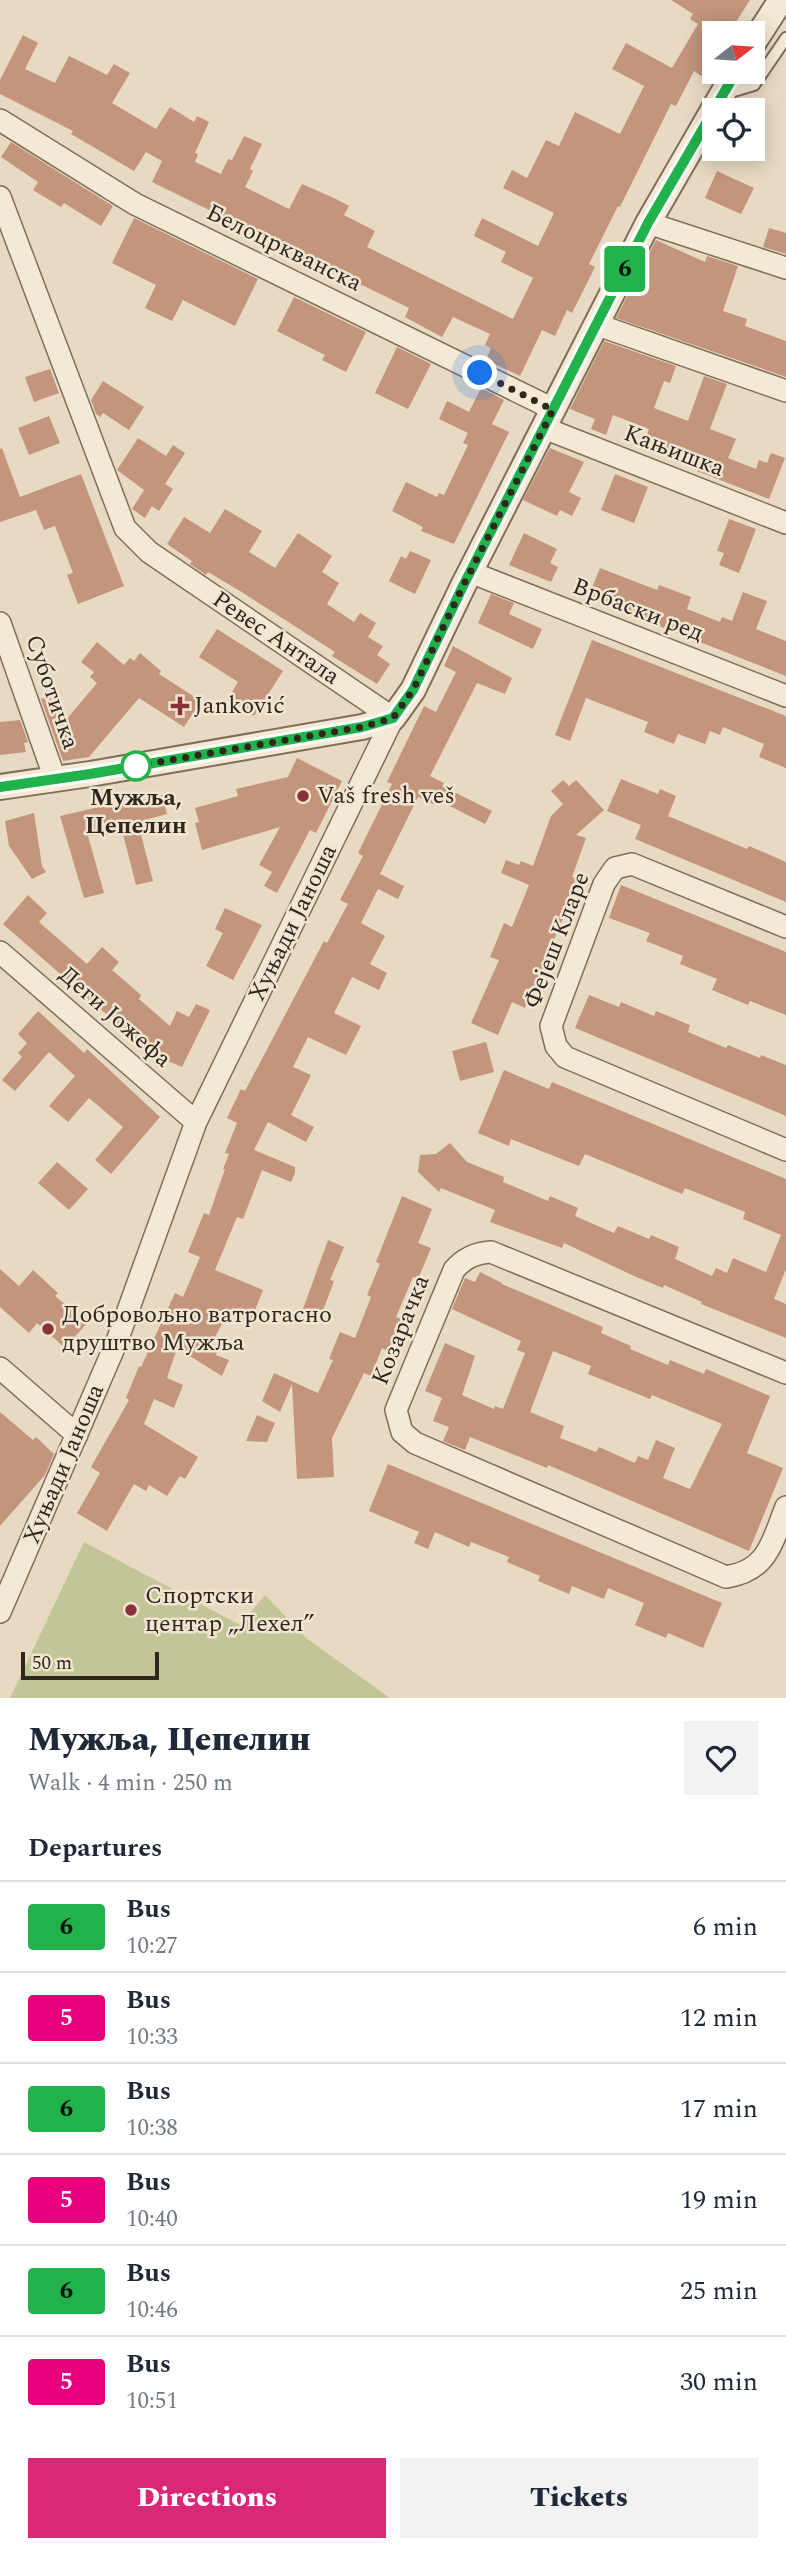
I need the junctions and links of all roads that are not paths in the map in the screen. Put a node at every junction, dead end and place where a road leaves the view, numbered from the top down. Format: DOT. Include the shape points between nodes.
graph roads {
  1 [pos="783,0"];
  2 [pos="786,5"];
  3 [pos="765,26"];
  4 [pos="786,38"];
  5 [pos="728,84"];
  6 [pos="721,94"];
  7 [pos="0,120"];
  8 [pos="0,198"];
  9 [pos="648,223"];
  10 [pos="786,268"];
  11 [pos="598,324"];
  12 [pos="786,391"];
  13 [pos="549,419"];
  14 [pos="786,523"];
  15 [pos="470,572"];
  16 [pos="0,623"];
  17 [pos="786,696"];
  18 [pos="393,718"];
  19 [pos="55,779"];
  20 [pos="0,787"];
  21 [pos="786,928"];
  22 [pos="0,952"];
  23 [pos="196,1122"];
  24 [pos="786,1150"];
  25 [pos="0,1368"];
  26 [pos="786,1373"];
  27 [pos="77,1435"];
  28 [pos="786,1507"];
  29 [pos="24,1558"];
  30 [pos="0,1585"];
  31 [pos="0,1612"];
  1 -- 2 [label="lane"];
  1 -- 3 [label="street"];
  4 -- 6 [label="lane" via="754,85"];
  5 -- 6 [label="street, Хуњади Јаноша"];
  6 -- 9 [label="street, Хуњади Јаноша"];
  7 -- 13 [label="street, Белоцркванска" via="135,204"];
  8 -- 18 [label="street, Ревес Антала" via="125,528 149,552"];
  9 -- 10 [label="street"];
  9 -- 11 [label="street, Хуњади Јаноша"];
  11 -- 12 [label="street"];
  11 -- 13 [label="street, Хуњади Јаноша"];
  13 -- 14 [label="street, Кањишка"];
  13 -- 15 [label="street, Хуњади Јаноша"];
  15 -- 17 [label="street, Врбаски ред"];
  15 -- 18 [label="street, Хуњади Јаноша" via="413,690"];
  16 -- 19 [label="street, Суботичка"];
  18 -- 19 [label="street"];
  18 -- 23 [label="street, Хуњади Јаноша"];
  19 -- 20 [label="street"];
  21 -- 24 [label="street, Фејеш Кларе" via="632,864 615,869 604,884 551,1026 556,1046 565,1057"];
  22 -- 23 [label="street, Деги Јожефа"];
  23 -- 27 [label="street, Хуњади Јаноша" via="117,1341"];
  25 -- 27 [label="street"];
  26 -- 28 [label="street, Козарачка" via="482,1252 454,1270 396,1410 402,1432 415,1443 726,1577 750,1571 767,1554"];
  27 -- 29 [label="street, Хуњади Јаноша"];
  29 -- 30 [label="street"];
  29 -- 31 [label="street, Хуњади Јаноша"];
}
